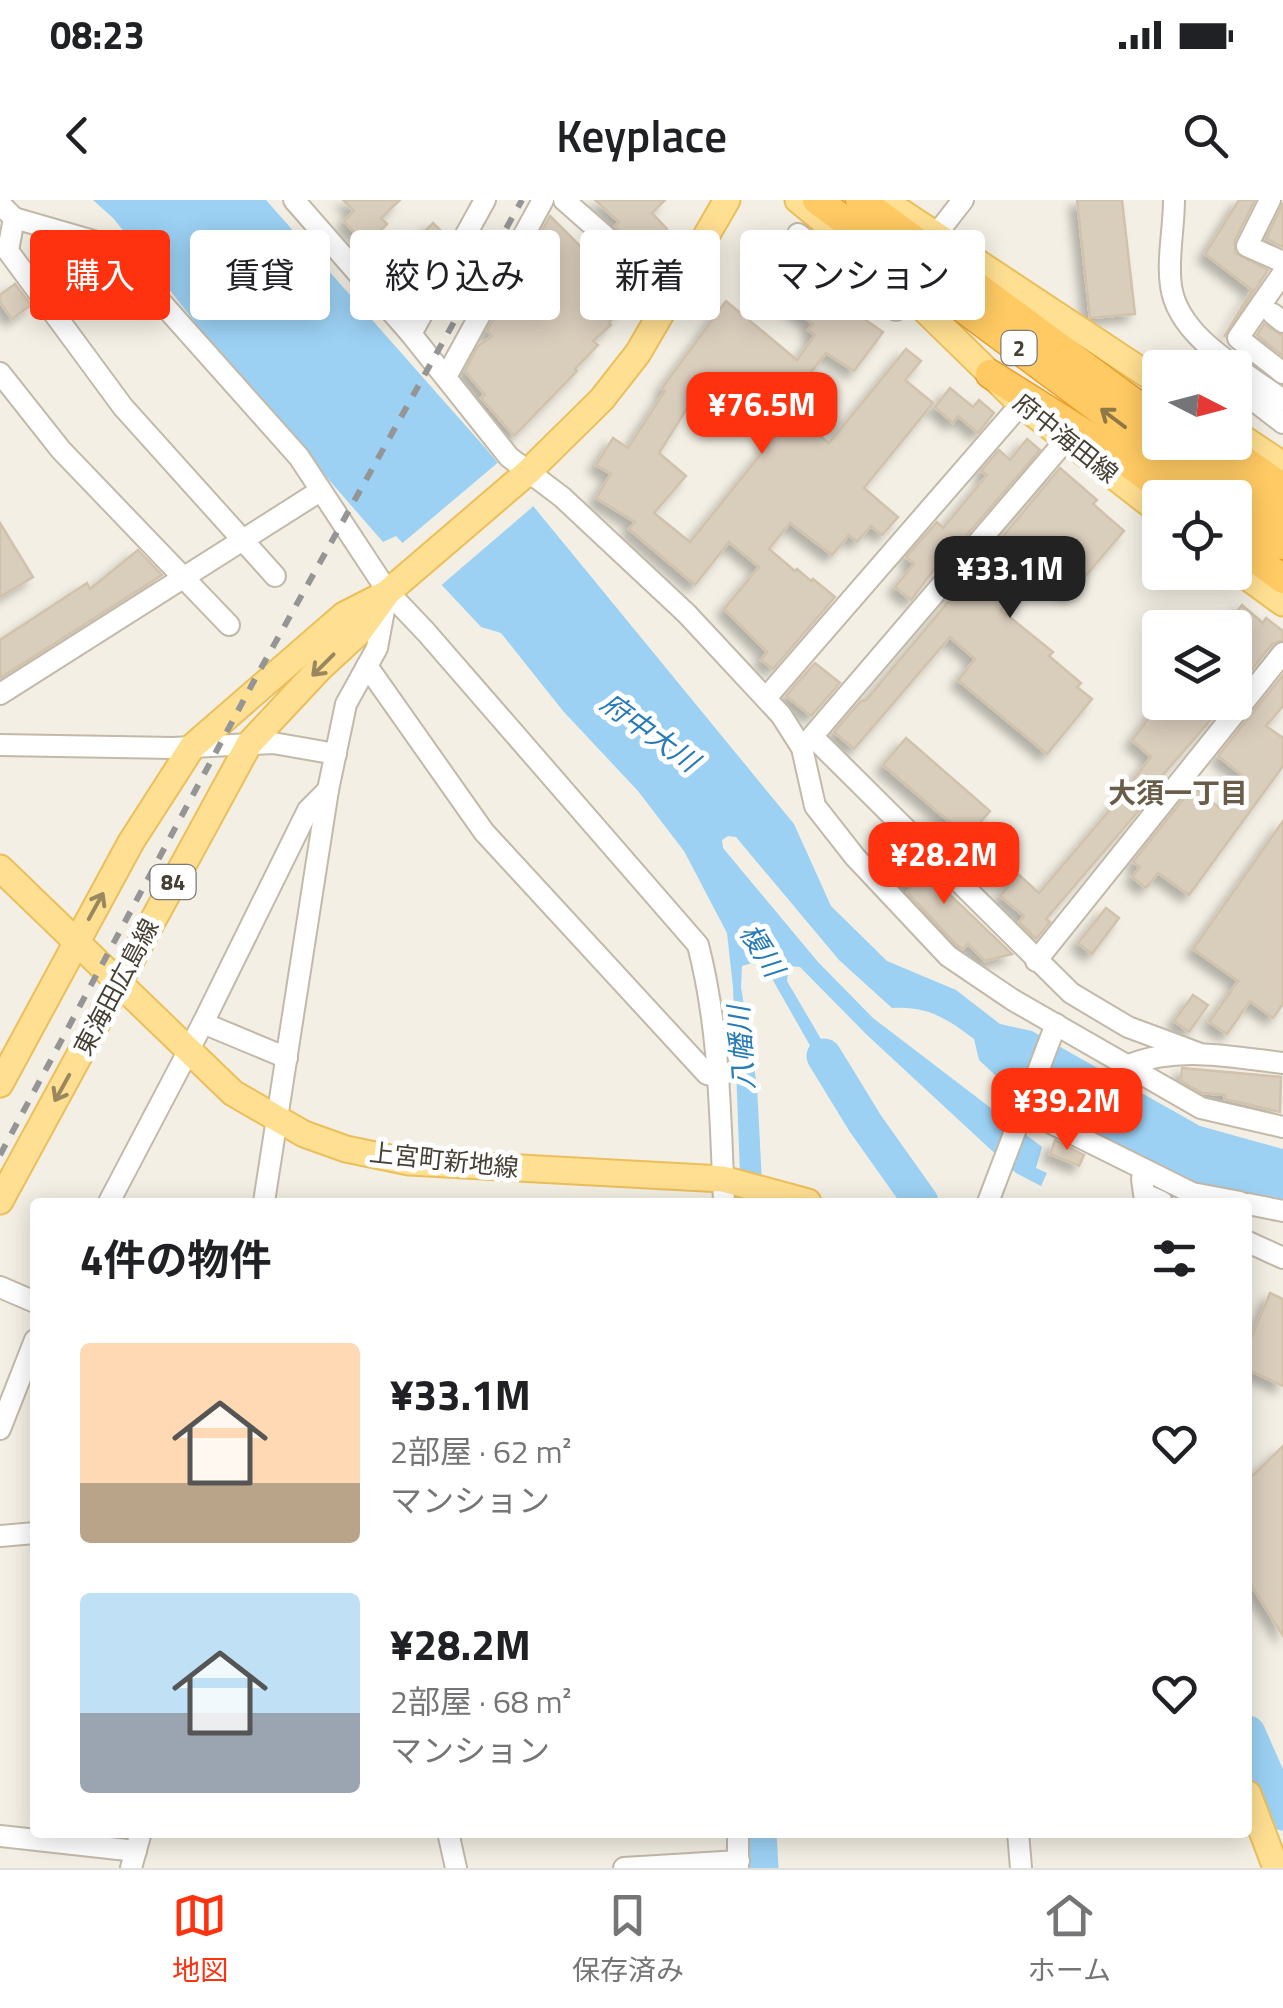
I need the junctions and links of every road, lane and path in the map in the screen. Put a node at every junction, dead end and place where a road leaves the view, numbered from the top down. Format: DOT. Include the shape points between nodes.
graph roads {
  1 [pos="486,200"];
  2 [pos="543,200"];
  3 [pos="564,200"];
  4 [pos="727,200"];
  5 [pos="798,200"];
  6 [pos="817,200"];
  7 [pos="860,200"];
  8 [pos="883,200"];
  9 [pos="963,200"];
  10 [pos="1174,200"];
  11 [pos="1270,200"];
  12 [pos="302,203"];
  13 [pos="7,211"];
  14 [pos="598,230"];
  15 [pos="710,230"];
  16 [pos="836,230"];
  17 [pos="926,230"];
  18 [pos="940,230"];
  19 [pos="4,259"];
  20 [pos="1283,262"];
  21 [pos="985,269"];
  22 [pos="1283,273"];
  23 [pos="985,276"];
  24 [pos="658,320"];
  25 [pos="935,320"];
  26 [pos="411,334"];
  27 [pos="1142,371"];
  28 [pos="0,373"];
  29 [pos="1283,373"];
  30 [pos="990,374"];
  31 [pos="446,377"];
  32 [pos="1142,394"];
  33 [pos="1252,399"];
  34 [pos="1283,400"];
  35 [pos="1021,404"];
  36 [pos="1142,409"];
  37 [pos="1283,423"];
  38 [pos="1065,441"];
  39 [pos="1252,443"];
  40 [pos="1211,460"];
  41 [pos="1243,460"];
  42 [pos="1283,464"];
  43 [pos="523,476"];
  44 [pos="1145,480"];
  45 [pos="1196,480"];
  46 [pos="1142,486"];
  47 [pos="1283,488"];
  48 [pos="320,491"];
  49 [pos="1283,514"];
  50 [pos="1252,522"];
  51 [pos="242,540"];
  52 [pos="1283,545"];
  53 [pos="1252,556"];
  54 [pos="274,576"];
  55 [pos="184,577"];
  56 [pos="1283,579"];
  57 [pos="1252,580"];
  58 [pos="388,592"];
  59 [pos="1283,603"];
  60 [pos="229,625"];
  61 [pos="1283,652"];
  62 [pos="367,666"];
  63 [pos="0,694"];
  64 [pos="766,698"];
  65 [pos="808,742"];
  66 [pos="0,744"];
  67 [pos="250,744"];
  68 [pos="192,747"];
  69 [pos="336,754"];
  70 [pos="328,790"];
  71 [pos="0,868"];
  72 [pos="76,941"];
  73 [pos="1036,961"];
  74 [pos="118,984"];
  75 [pos="203,1023"];
  76 [pos="1054,1030"];
  77 [pos="188,1050"];
  78 [pos="1198,1054"];
  79 [pos="287,1058"];
  80 [pos="1283,1063"];
  81 [pos="1129,1064"];
  82 [pos="720,1078"];
  83 [pos="0,1084"];
  84 [pos="1025,1105"];
  85 [pos="276,1120"];
  86 [pos="1283,1127"];
  87 [pos="1146,1170"];
  88 [pos="728,1188"];
  89 [pos="111,1198"];
  90 [pos="265,1198"];
  91 [pos="794,1198"];
  92 [pos="990,1198"];
  93 [pos="1153,1198"];
  94 [pos="1219,1198"];
  95 [pos="0,1201"];
  96 [pos="1252,1205"];
  97 [pos="1283,1211"];
  98 [pos="1252,1244"];
  99 [pos="1283,1258"];
  100 [pos="0,1287"];
  101 [pos="30,1300"];
  102 [pos="30,1353"];
  103 [pos="0,1429"];
  104 [pos="30,1533"];
  105 [pos="0,1536"];
  106 [pos="1252,1805"];
  107 [pos="0,1836"];
  108 [pos="449,1838"];
  109 [pos="738,1838"];
  110 [pos="1018,1838"];
  111 [pos="136,1851"];
  112 [pos="738,1864"];
  113 [pos="456,1868"];
  114 [pos="624,1868"];
  115 [pos="1021,1868"];
  116 [pos="1276,1868"];
  1 -- 26 [label="street"];
  2 -- 31 [label="street"];
  3 -- 14 [label="street"];
  4 -- 15 [label="main road, 東海田広島線 / 84"];
  5 -- 16 [label="main road, 府中海田線"];
  45 -- 6 [label="highway, 2, one-way"];
  7 -- 36 [label="highway, 2"];
  8 -- 17 [label="main road"];
  9 -- 18 [label="street"];
  10 -- 34 [label="street" via="1170,284 1177,314"];
  11 -- 20 [label="street" via="1247,246"];
  12 -- 26 [label="street"];
  13 -- 19 [label="street"];
  13 -- 48 [label="street" via="111,246 299,458"];
  19 -- 51 [label="street" via="122,407"];
  21 -- 27 [label="main road"];
  22 -- 29 [label="street" via="1238,338"];
  23 -- 32 [label="highway" via="1087,359"];
  24 -- 43 [label="main road, 東海田広島線 / 84" via="602,399"];
  25 -- 30 [label="main road, 府中海田線"];
  26 -- 31 [label="street"];
  28 -- 55 [label="street" via="61,450"];
  30 -- 35 [label="main road, 府中海田線"];
  30 -- 44 [label="highway" via="1111,450"];
  31 -- 43 [label="street"];
  33 -- 37 [label="street"];
  35 -- 38 [label="main road, 府中海田線"];
  35 -- 64 [label="street"];
  38 -- 46 [label="main road, 府中海田線"];
  38 -- 65 [label="street"];
  39 -- 42 [label="main road"];
  40 -- 49 [label="highway"];
  41 -- 47 [label="highway"];
  43 -- 58 [label="main road, 東海田広島線 / 84"];
  43 -- 64 [label="street" via="562,497"];
  48 -- 51 [label="street"];
  48 -- 58 [label="street"];
  50 -- 52 [label="highway"];
  51 -- 54 [label="street"];
  51 -- 55 [label="street"];
  53 -- 56 [label="highway"];
  55 -- 60 [label="street"];
  55 -- 63 [label="street"];
  57 -- 59 [label="main road"];
  58 -- 62 [label="street"];
  58 -- 67 [label="main road, 東海田広島線 / 84, one-way" via="359,632"];
  58 -- 68 [label="main road, 東海田広島線 / 84" via="344,616"];
  58 -- 82 [label="street" via="698,944"];
  61 -- 73 [label="street"];
  62 -- 69 [label="street" via="346,704"];
  62 -- 82 [label="street" via="484,832 706,1074"];
  64 -- 65 [label="street"];
  65 -- 73 [label="street"];
  65 -- 76 [label="street" via="815,806 855,857 948,956"];
  66 -- 68 [label="street"];
  67 -- 68 [label="street"];
  67 -- 69 [label="street"];
  67 -- 74 [label="main road, 東海田広島線 / 84"];
  72 -- 68 [label="main road, 東海田広島線 / 84, one-way"];
  69 -- 70 [label="street"];
  70 -- 75 [label="street" via="308,810"];
  70 -- 79 [label="street"];
  71 -- 72 [label="main road, 上宮町新地線"];
  72 -- 74 [label="main road, 上宮町新地線"];
  72 -- 83 [label="main road, 東海田広島線 / 84"];
  73 -- 78 [label="street" via="1071,993 1128,1027"];
  74 -- 77 [label="main road, 上宮町新地線"];
  74 -- 95 [label="main road, 東海田広島線 / 84, one-way"];
  75 -- 77 [label="street"];
  75 -- 79 [label="street"];
  76 -- 81 [label="street"];
  76 -- 84 [label="street"];
  77 -- 85 [label="main road, 上宮町新地線" via="234,1093"];
  77 -- 89 [label="street"];
  78 -- 80 [label="street"];
  78 -- 81 [label="street" via="1152,1055"];
  79 -- 85 [label="street"];
  81 -- 86 [label="street" via="1201,1108"];
  82 -- 88 [label="street"];
  84 -- 87 [label="street"];
  84 -- 92 [label="street"];
  85 -- 88 [label="main road, 上宮町新地線" via="346,1149 409,1162"];
  85 -- 90 [label="street"];
  87 -- 93 [label="street" via="1144,1194"];
  87 -- 94 [label="street"];
  88 -- 91 [label="main road, 上宮町新地線"];
  96 -- 97 [label="street"];
  98 -- 99 [label="street"];
  100 -- 101 [label="street"];
  102 -- 103 [label="street"];
  104 -- 105 [label="street"];
  106 -- 116 [label="main road"];
  107 -- 111 [label="street"];
  108 -- 113 [label="street"];
  109 -- 112 [label="street"];
  110 -- 115 [label="street"];
  112 -- 114 [label="street"];
}
